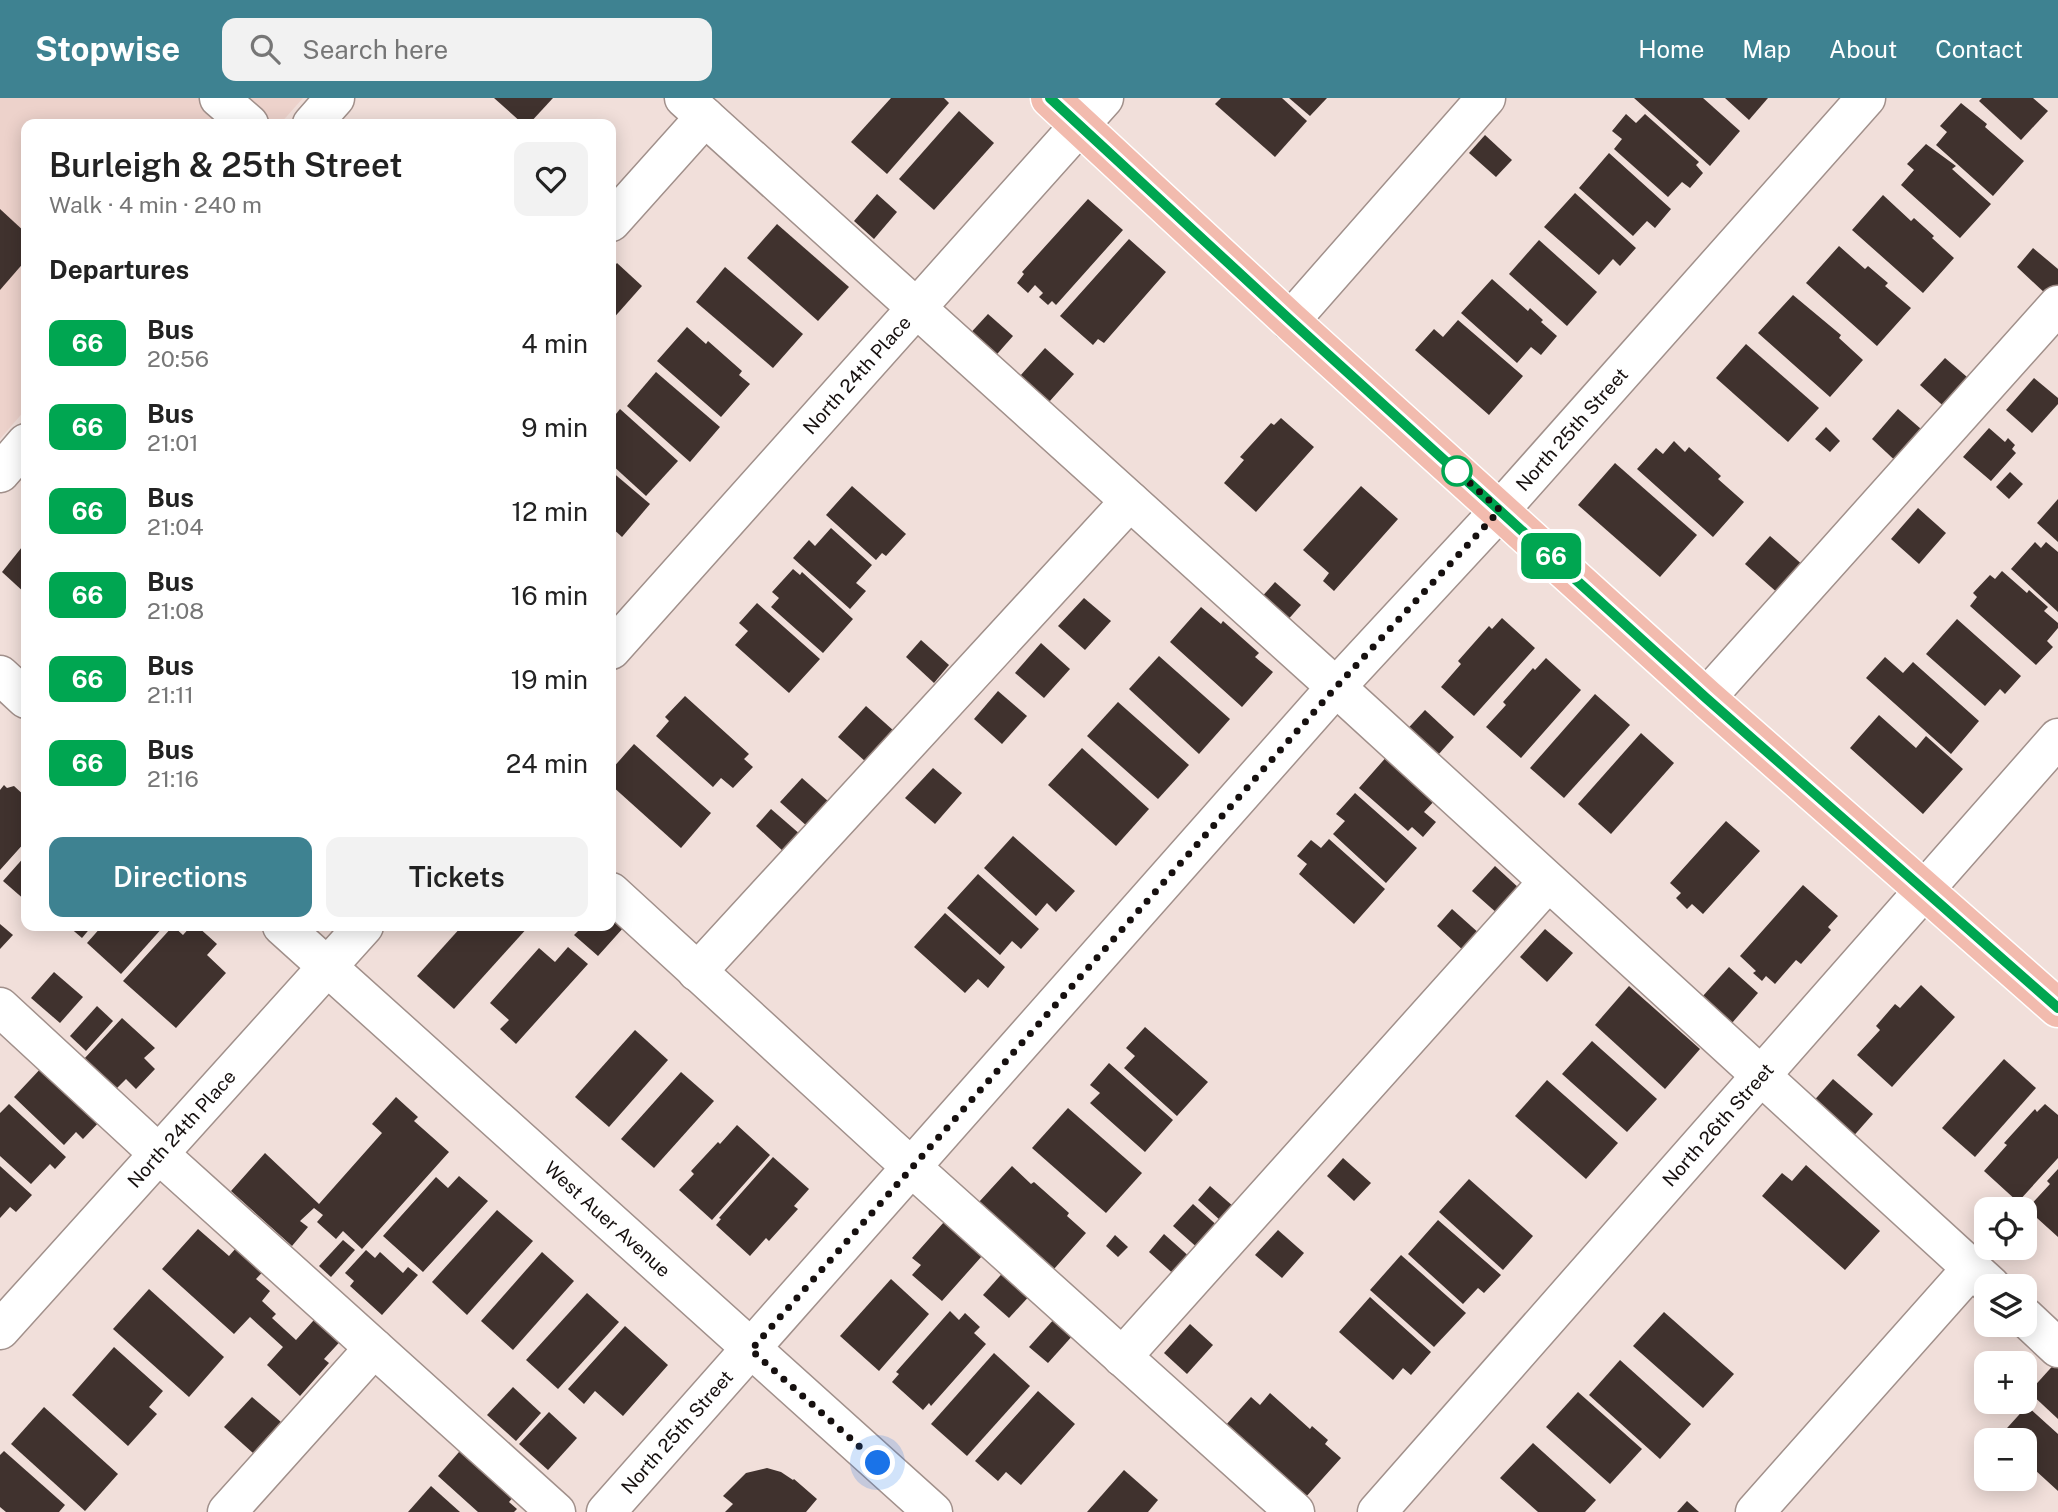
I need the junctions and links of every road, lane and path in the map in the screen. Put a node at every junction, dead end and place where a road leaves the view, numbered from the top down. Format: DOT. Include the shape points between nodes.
graph roads {
  1 [pos="219,98"];
  2 [pos="335,98"];
  3 [pos="1050,98"];
  4 [pos="1486,98"];
  5 [pos="1866,98"];
  6 [pos="695,108"];
  7 [pos="1092,111"];
  8 [pos="242,119"];
  9 [pos="316,119"];
  10 [pos="616,215"];
  11 [pos="2058,305"];
  12 [pos="916,308"];
  13 [pos="1290,320"];
  14 [pos="21,449"];
  15 [pos="0,473"];
  16 [pos="1130,501"];
  17 [pos="1500,510"];
  18 [pos="616,644"];
  19 [pos="0,675"];
  20 [pos="1336,687"];
  21 [pos="21,694"];
  22 [pos="1706,698"];
  23 [pos="2058,738"];
  24 [pos="1548,883"];
  25 [pos="1924,889"];
  26 [pos="616,897"];
  27 [pos="287,931"];
  28 [pos="359,931"];
  29 [pos="327,967"];
  30 [pos="697,972"];
  31 [pos="0,1007"];
  32 [pos="2058,1008"];
  33 [pos="1760,1076"];
  34 [pos="159,1154"];
  35 [pos="912,1168"];
  36 [pos="1977,1274"];
  37 [pos="1974,1285"];
  38 [pos="2037,1328"];
  39 [pos="0,1330"];
  40 [pos="374,1348"];
  41 [pos="2058,1348"];
  42 [pos="751,1350"];
  43 [pos="1122,1357"];
  44 [pos="227,1512"];
  45 [pos="556,1512"];
  46 [pos="606,1512"];
  47 [pos="933,1512"];
  48 [pos="1295,1512"];
  49 [pos="1377,1512"];
  50 [pos="1755,1512"];
  1 -- 8 [label="street"];
  2 -- 9 [label="street"];
  3 -- 7 [label="main road"];
  4 -- 13 [label="street"];
  5 -- 17 [label="street, North 25th Street"];
  6 -- 10 [label="street"];
  6 -- 12 [label="street"];
  7 -- 12 [label="street, North 24th Place"];
  7 -- 13 [label="main road"];
  11 -- 22 [label="street"];
  12 -- 16 [label="street"];
  12 -- 18 [label="street, North 24th Place"];
  13 -- 17 [label="main road"];
  14 -- 15 [label="street"];
  16 -- 20 [label="street"];
  16 -- 30 [label="street"];
  17 -- 20 [label="street, North 25th Street"];
  17 -- 22 [label="main road"];
  19 -- 21 [label="street"];
  20 -- 24 [label="street"];
  20 -- 35 [label="street, North 25th Street"];
  22 -- 25 [label="main road"];
  23 -- 25 [label="street, North 26th Street"];
  24 -- 33 [label="street"];
  24 -- 43 [label="street"];
  25 -- 32 [label="main road"];
  25 -- 33 [label="street, North 26th Street"];
  26 -- 30 [label="street"];
  27 -- 29 [label="street, West Auer Avenue"];
  28 -- 29 [label="street, North 24th Place"];
  29 -- 34 [label="street, North 24th Place"];
  29 -- 42 [label="street, West Auer Avenue"];
  30 -- 35 [label="street"];
  31 -- 34 [label="street"];
  33 -- 36 [label="street"];
  33 -- 49 [label="street, North 26th Street"];
  34 -- 39 [label="street, North 24th Place"];
  34 -- 40 [label="street"];
  35 -- 42 [label="street, North 25th Street"];
  35 -- 43 [label="street"];
  37 -- 50 [label="street"];
  38 -- 41 [label="street"];
  40 -- 44 [label="street"];
  40 -- 45 [label="street"];
  42 -- 46 [label="street, North 25th Street"];
  42 -- 47 [label="street, West Auer Avenue"];
  43 -- 48 [label="street"];
}
